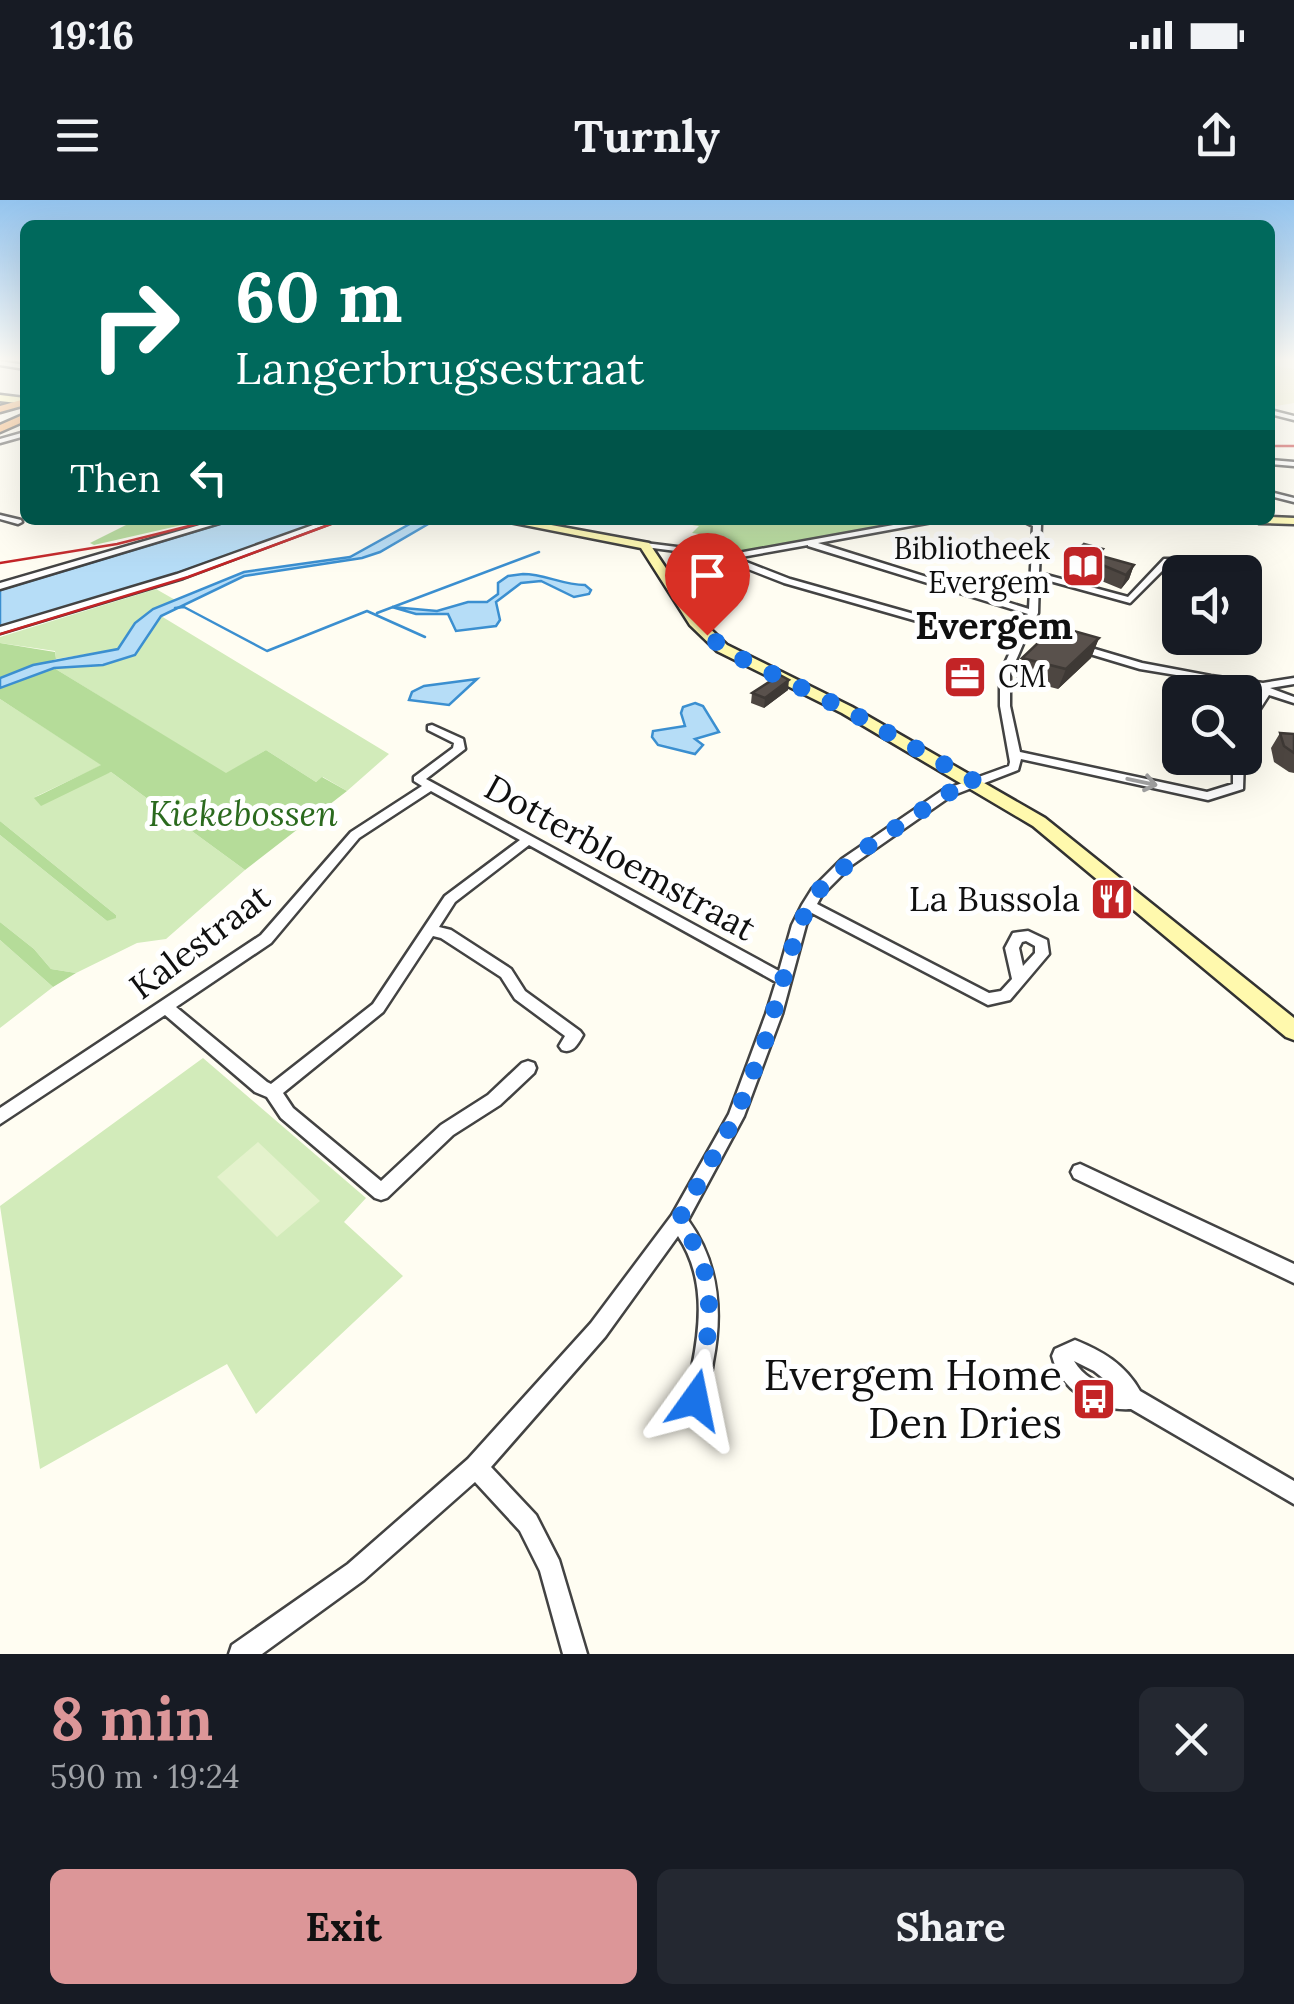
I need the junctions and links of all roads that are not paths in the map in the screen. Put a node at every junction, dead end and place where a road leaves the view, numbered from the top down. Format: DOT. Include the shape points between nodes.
graph roads {
  1 [pos="0,517"];
  2 [pos="18,522"];
  3 [pos="208,525"];
  4 [pos="320,525"];
  5 [pos="533,525"];
  6 [pos="890,525"];
  7 [pos="1030,525"];
  8 [pos="811,544"];
  9 [pos="645,545"];
  10 [pos="728,558"];
  11 [pos="1162,566"];
  12 [pos="1036,575"];
  13 [pos="0,586"];
  14 [pos="1033,613"];
  15 [pos="0,630"];
  16 [pos="1021,635"];
  17 [pos="1294,681"];
  18 [pos="1265,688"];
  19 [pos="1262,693"];
  20 [pos="1294,700"];
  21 [pos="432,728"];
  22 [pos="1015,754"];
  23 [pos="1239,775"];
  24 [pos="976,782"];
  25 [pos="430,786"];
  26 [pos="528,840"];
  27 [pos="808,905"];
  28 [pos="431,930"];
  29 [pos="782,979"];
  30 [pos="1019,979"];
  31 [pos="166,1006"];
  32 [pos="1294,1031"];
  33 [pos="567,1046"];
  34 [pos="528,1068"];
  35 [pos="272,1092"];
  36 [pos="0,1117"];
  37 [pos="1080,1172"];
  38 [pos="678,1221"];
  39 [pos="1294,1274"];
  40 [pos="1133,1398"];
  41 [pos="695,1400"];
  42 [pos="476,1468"];
  43 [pos="1294,1494"];
  44 [pos="240,1654"];
  45 [pos="575,1654"];
  1 -- 2 [label="street"];
  3 -- 13 [label="street"];
  4 -- 15 [label="street"];
  5 -- 9 [label="street"];
  6 -- 8 [label="street"];
  7 -- 12 [label="street"];
  8 -- 10 [label="street"];
  8 -- 14 [label="street"];
  9 -- 10 [label="street"];
  9 -- 24 [label="street" via="696,622 722,648"];
  10 -- 16 [label="street" via="941,626"];
  11 -- 12 [label="street" via="1130,600"];
  12 -- 14 [label="street"];
  14 -- 16 [label="street"];
  16 -- 18 [label="street"];
  16 -- 22 [label="street" via="1005,674"];
  17 -- 18 [label="street"];
  18 -- 19 [label="street"];
  18 -- 20 [label="street"];
  21 -- 25 [label="street, Kalestraat" via="459,741 459,749 418,780"];
  22 -- 23 [label="street, one-way" via="1208,796 1239,786"];
  22 -- 24 [label="street" via="1014,768"];
  24 -- 27 [label="street" via="864,849"];
  24 -- 32 [label="street" via="1049,830"];
  25 -- 26 [label="street, Dotterbloemstraat"];
  25 -- 31 [label="street, Kalestraat" via="355,834 266,939"];
  26 -- 28 [label="street" via="450,899"];
  26 -- 29 [label="street, Dotterbloemstraat"];
  27 -- 29 [label="street"];
  27 -- 30 [label="street" via="988,999 1005,996"];
  28 -- 33 [label="street" via="506,973 520,996 575,1035"];
  28 -- 35 [label="street" via="378,1008"];
  29 -- 38 [label="street" via="736,1116"];
  31 -- 35 [label="street"];
  31 -- 36 [label="street, Kalestraat"];
  34 -- 35 [label="street" via="381,1192 287,1113"];
  37 -- 39 [label="street"];
  38 -- 41 [label="street" via="704,1261 710,1304"];
  38 -- 42 [label="street" via="598,1330"];
  40 -- 43 [label="street"];
  42 -- 44 [label="street" via="356,1572"];
  42 -- 45 [label="street" via="528,1523 551,1568"];
}
